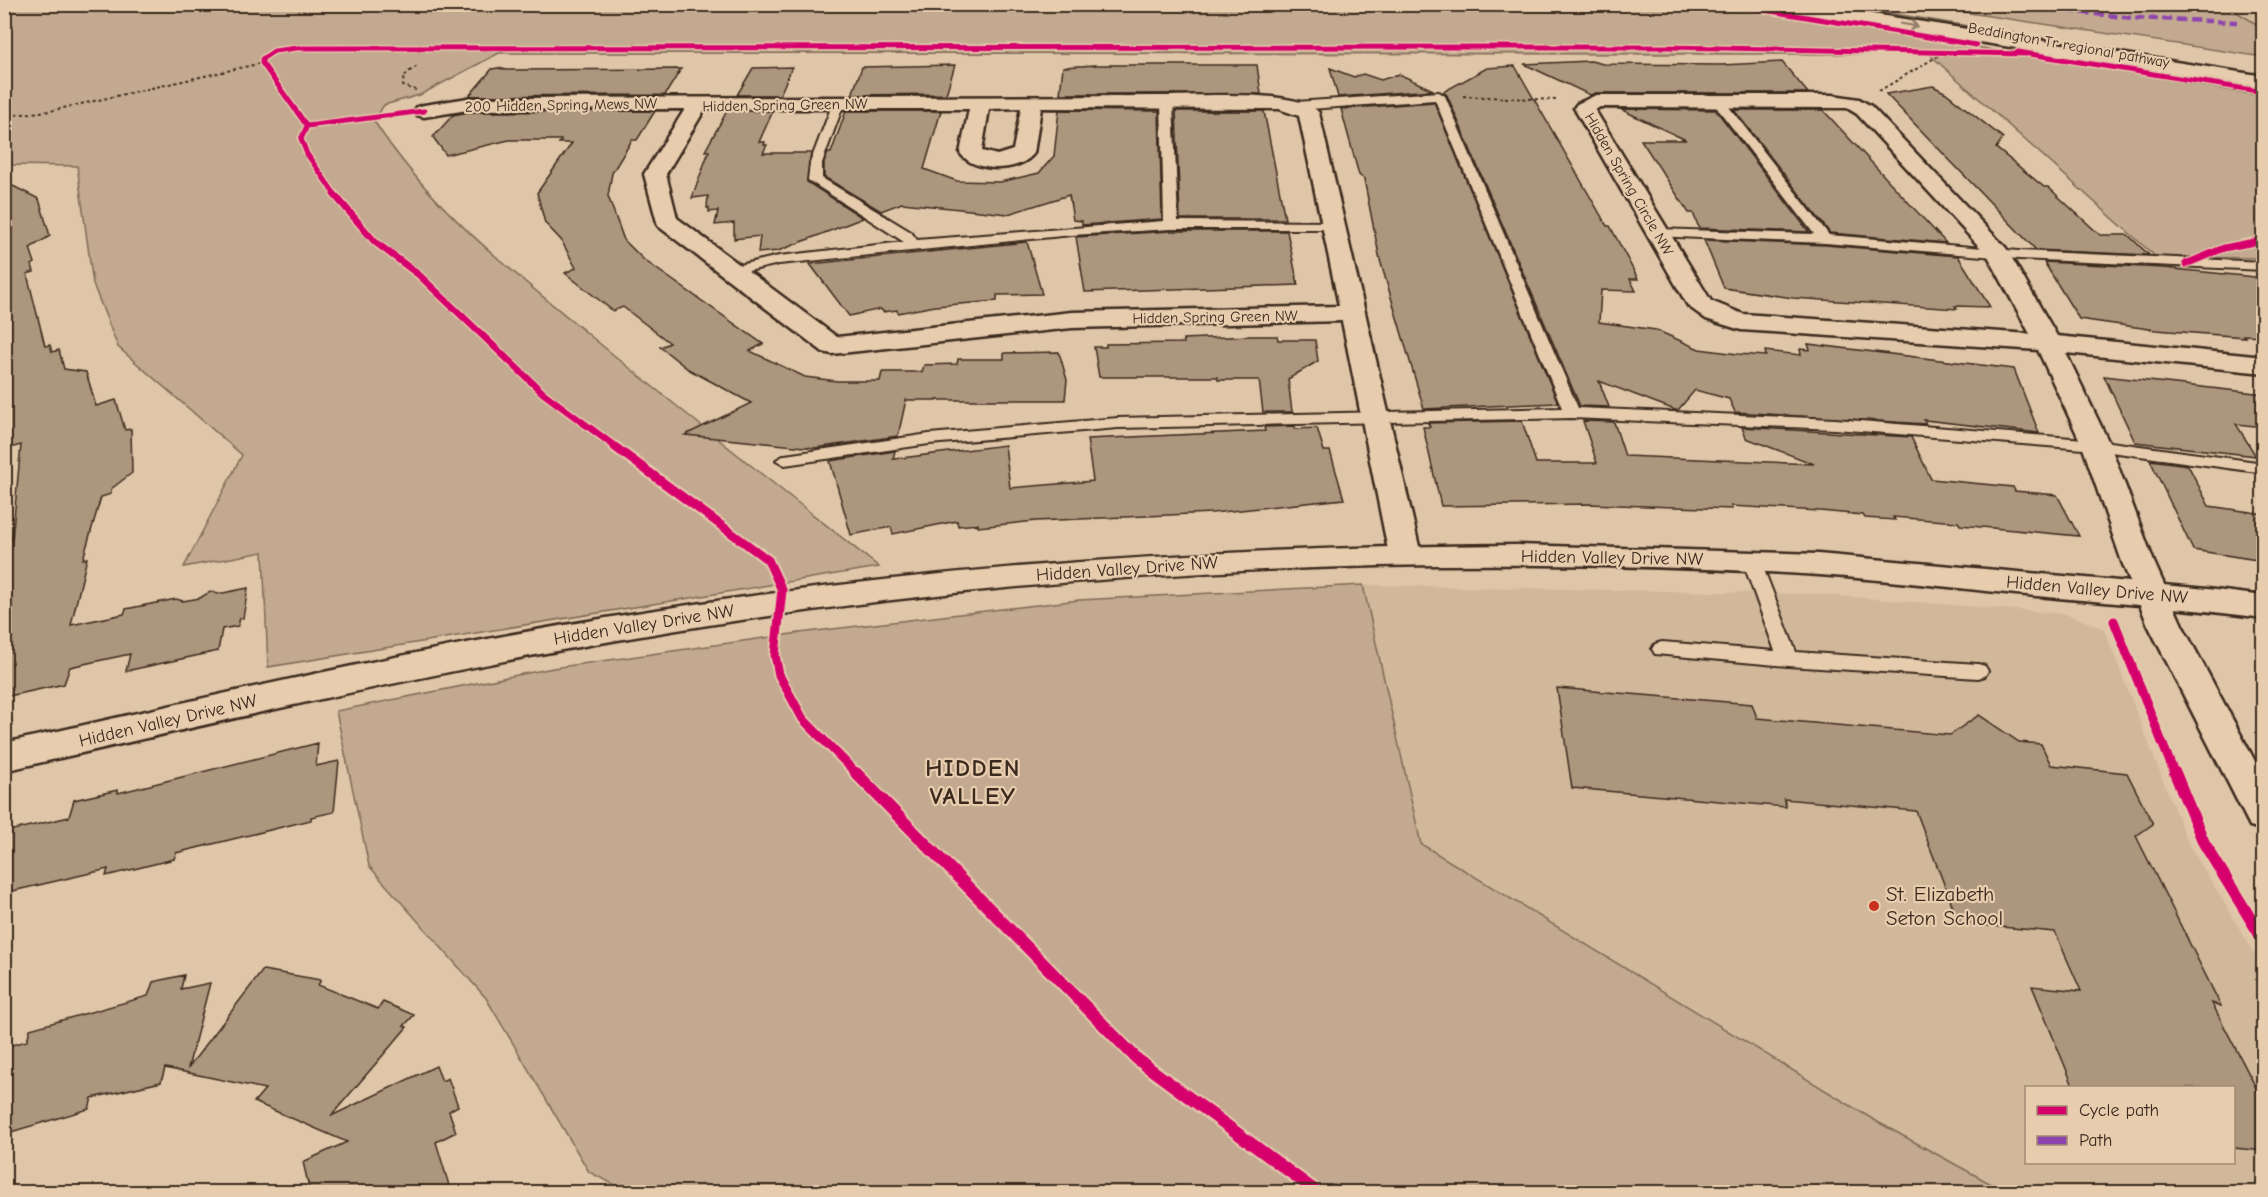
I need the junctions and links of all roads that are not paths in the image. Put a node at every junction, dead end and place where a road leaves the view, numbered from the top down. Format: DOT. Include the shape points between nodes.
graph roads {
  1 [pos="1774,4"];
  2 [pos="1875,4"];
  3 [pos="2264,69"];
  4 [pos="2264,82"];
  5 [pos="1718,101"];
  6 [pos="425,102"];
  7 [pos="1167,102"];
  8 [pos="837,103"];
  9 [pos="980,103"];
  10 [pos="1032,103"];
  11 [pos="698,104"];
  12 [pos="1296,106"];
  13 [pos="1172,225"];
  14 [pos="1334,226"];
  15 [pos="1657,233"];
  16 [pos="1825,239"];
  17 [pos="913,245"];
  18 [pos="1998,253"];
  19 [pos="2264,266"];
  20 [pos="731,271"];
  21 [pos="1354,314"];
  22 [pos="2048,343"];
  23 [pos="2264,365"];
  24 [pos="1572,413"];
  25 [pos="1377,418"];
  26 [pos="2096,445"];
  27 [pos="785,460"];
  28 [pos="2264,468"];
  29 [pos="1405,555"];
  30 [pos="1752,562"];
  31 [pos="2153,595"];
  32 [pos="2264,607"];
  33 [pos="1662,649"];
  34 [pos="1788,659"];
  35 [pos="1978,671"];
  36 [pos="4,758"];
  37 [pos="2264,815"];
  1 -- 4 [label="street, one-way"];
  2 -- 3 [label="street"];
  5 -- 15 [label="street, Hidden Spring Circle NW" via="1596,101 1584,108"];
  5 -- 16 [label="lane"];
  5 -- 18 [label="street, Hidden Spring Circle NW" via="1852,103 1872,119"];
  6 -- 11 [label="street, 200 Hidden Spring Mews NW"];
  7 -- 10 [label="street, Hidden Spring Green NW"];
  7 -- 12 [label="street, Hidden Spring Green NW"];
  7 -- 13 [label="lane"];
  8 -- 9 [label="street, Hidden Spring Green NW"];
  8 -- 11 [label="street, Hidden Spring Green NW"];
  8 -- 17 [label="lane" via="816,163 815,180 906,235"];
  9 -- 10 [label="street, Hidden Spring Green NW"];
  9 -- 10 [label="street" via="971,153 981,160 1000,162 1023,153"];
  11 -- 20 [label="street, Hidden Spring Green NW" via="655,174 666,221"];
  12 -- 14 [label="street" via="1309,113"];
  12 -- 24 [label="lane" via="1439,96"];
  13 -- 14 [label="lane"];
  13 -- 17 [label="lane"];
  14 -- 21 [label="street"];
  15 -- 16 [label="lane"];
  15 -- 22 [label="street, Hidden Spring Circle NW" via="1701,306 1741,322"];
  16 -- 18 [label="lane"];
  17 -- 20 [label="lane" via="779,260"];
  18 -- 19 [label="lane"];
  18 -- 22 [label="street, Hidden Spring Circle NW"];
  20 -- 21 [label="street, Hidden Spring Green NW" via="832,346 1072,320"];
  21 -- 25 [label="street"];
  22 -- 23 [label="street"];
  22 -- 26 [label="street, Hidden Spring Circle NW"];
  24 -- 25 [label="lane"];
  24 -- 26 [label="lane" via="1835,424"];
  25 -- 27 [label="lane" via="1118,423 929,439"];
  25 -- 29 [label="street"];
  26 -- 28 [label="lane"];
  26 -- 31 [label="street, Hidden Spring Circle NW"];
  29 -- 30 [label="street, Hidden Valley Drive NW"];
  29 -- 36 [label="street, Hidden Valley Drive NW" via="1274,559 969,581 609,628 441,659"];
  30 -- 31 [label="street, Hidden Valley Drive NW" via="1841,566"];
  30 -- 34 [label="lane"];
  31 -- 32 [label="street, Hidden Valley Drive NW"];
  31 -- 37 [label="street, Hidden Spring Circle NW"];
  33 -- 34 [label="lane"];
  34 -- 35 [label="lane"];
}
